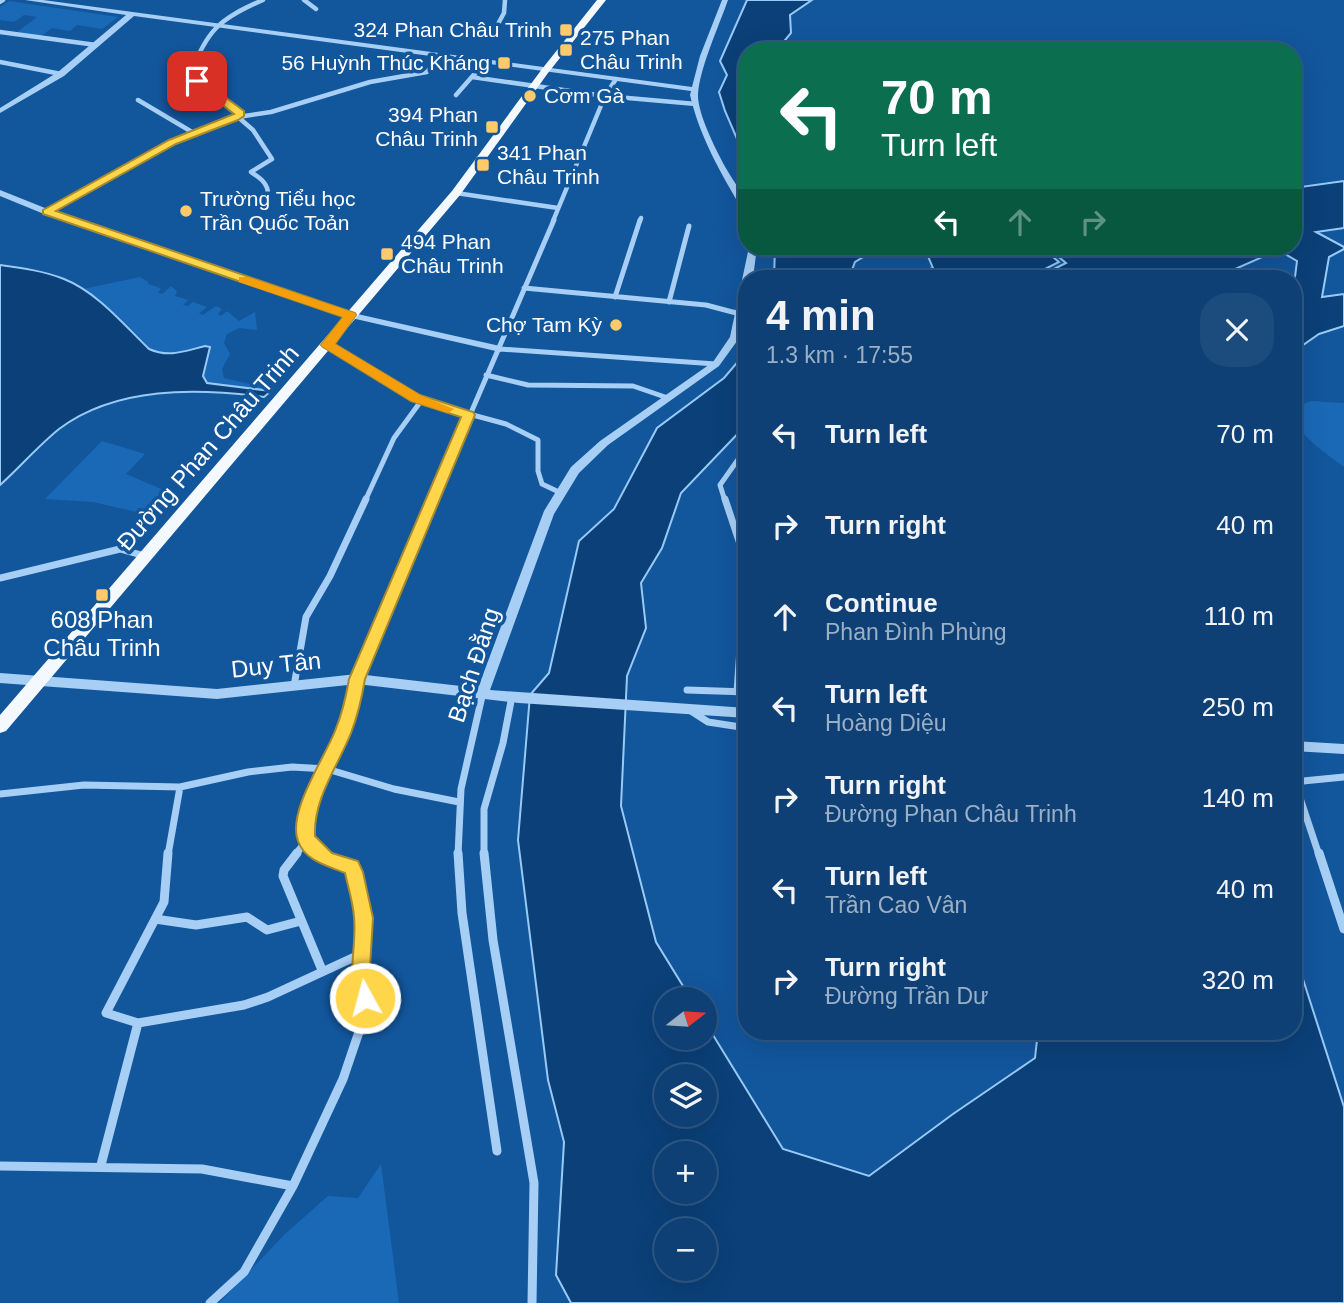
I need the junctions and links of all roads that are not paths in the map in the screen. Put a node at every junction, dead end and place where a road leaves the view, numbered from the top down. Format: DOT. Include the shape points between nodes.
graph roads {
  1 [pos="27,0"];
  2 [pos="263,0"];
  3 [pos="304,0"];
  4 [pos="505,0"];
  5 [pos="602,0"];
  6 [pos="725,0"];
  7 [pos="316,9"];
  8 [pos="131,15"];
  9 [pos="498,24"];
  10 [pos="212,27"];
  11 [pos="0,32"];
  12 [pos="96,45"];
  13 [pos="438,57"];
  14 [pos="0,62"];
  15 [pos="484,62"];
  16 [pos="545,71"];
  17 [pos="61,74"];
  18 [pos="472,77"];
  19 [pos="616,79"];
  20 [pos="533,86"];
  21 [pos="694,89"];
  22 [pos="456,94"];
  23 [pos="605,96"];
  24 [pos="138,100"];
  25 [pos="696,104"];
  26 [pos="0,111"];
  27 [pos="237,117"];
  28 [pos="192,132"];
  29 [pos="0,192"];
  30 [pos="456,193"];
  31 [pos="738,196"];
  32 [pos="258,203"];
  33 [pos="558,208"];
  34 [pos="47,212"];
  35 [pos="641,218"];
  36 [pos="689,226"];
  37 [pos="524,288"];
  38 [pos="615,297"];
  39 [pos="668,302"];
  40 [pos="738,313"];
  41 [pos="350,315"];
  42 [pos="738,323"];
  43 [pos="328,345"];
  44 [pos="500,349"];
  45 [pos="716,364"];
  46 [pos="486,375"];
  47 [pos="668,398"];
  48 [pos="421,401"];
  49 [pos="468,415"];
  50 [pos="738,460"];
  51 [pos="561,493"];
  52 [pos="738,538"];
  53 [pos="145,556"];
  54 [pos="0,578"];
  55 [pos="0,678"];
  56 [pos="738,678"];
  57 [pos="357,679"];
  58 [pos="37,681"];
  59 [pos="294,686"];
  60 [pos="687,690"];
  61 [pos="483,692"];
  62 [pos="737,692"];
  63 [pos="515,697"];
  64 [pos="690,710"];
  65 [pos="738,713"];
  66 [pos="0,726"];
  67 [pos="738,727"];
  68 [pos="1302,747"];
  69 [pos="1344,749"];
  70 [pos="327,769"];
  71 [pos="1344,777"];
  72 [pos="1302,782"];
  73 [pos="180,788"];
  74 [pos="0,794"];
  75 [pos="459,802"];
  76 [pos="1302,804"];
  77 [pos="306,839"];
  78 [pos="155,919"];
  79 [pos="301,921"];
  80 [pos="1344,929"];
  81 [pos="361,954"];
  82 [pos="322,970"];
  83 [pos="138,1023"];
  84 [pos="498,1151"];
  85 [pos="0,1166"];
  86 [pos="101,1166"];
  87 [pos="293,1186"];
  88 [pos="211,1303"];
  89 [pos="532,1303"];
  1 -- 8 [label="street"];
  2 -- 10 [label="street"];
  3 -- 7 [label="street"];
  4 -- 9 [label="street"];
  5 -- 16 [label="main road, Đường Phan Châu Trinh"];
  6 -- 21 [label="street"];
  8 -- 10 [label="street"];
  8 -- 12 [label="street"];
  10 -- 13 [label="street"];
  10 -- 27 [label="street" via="190,75 238,110"];
  11 -- 12 [label="street"];
  12 -- 17 [label="street"];
  13 -- 15 [label="street"];
  13 -- 27 [label="street" via="427,72"];
  14 -- 17 [label="street"];
  15 -- 16 [label="street"];
  15 -- 18 [label="street"];
  16 -- 19 [label="street"];
  16 -- 20 [label="main road, Đường Phan Châu Trinh"];
  17 -- 26 [label="street"];
  18 -- 20 [label="street"];
  18 -- 22 [label="street"];
  19 -- 21 [label="street"];
  19 -- 23 [label="street"];
  20 -- 23 [label="street"];
  20 -- 30 [label="main road, Đường Phan Châu Trinh"];
  21 -- 25 [label="street"];
  23 -- 25 [label="street"];
  23 -- 33 [label="street"];
  24 -- 28 [label="street"];
  25 -- 31 [label="street" via="701,124"];
  27 -- 28 [label="street"];
  27 -- 32 [label="street" via="253,130 272,159 251,173 263,179 268,190"];
  28 -- 34 [label="street"];
  29 -- 34 [label="street"];
  30 -- 33 [label="street"];
  30 -- 41 [label="main road, Đường Phan Châu Trinh"];
  33 -- 37 [label="street"];
  34 -- 41 [label="street"];
  35 -- 38 [label="street"];
  36 -- 39 [label="street"];
  37 -- 38 [label="street"];
  37 -- 44 [label="street"];
  38 -- 39 [label="street"];
  39 -- 40 [label="street"];
  41 -- 43 [label="main road, Đường Phan Châu Trinh"];
  41 -- 44 [label="street"];
  42 -- 45 [label="street, Bạch Đằng" via="735,337"];
  43 -- 48 [label="street"];
  43 -- 53 [label="main road, Đường Phan Châu Trinh"];
  44 -- 45 [label="street"];
  44 -- 46 [label="street"];
  45 -- 47 [label="street, Bạch Đằng"];
  46 -- 47 [label="street" via="528,386 633,386"];
  46 -- 49 [label="street"];
  47 -- 51 [label="street, Bạch Đằng" via="604,443 575,470"];
  48 -- 49 [label="street"];
  48 -- 59 [label="street" via="394,438 306,617"];
  49 -- 51 [label="street" via="506,424 538,440 542,484"];
  49 -- 57 [label="street"];
  50 -- 52 [label="street" via="720,485"];
  51 -- 61 [label="street, Bạch Đằng" via="548,514"];
  53 -- 54 [label="street" via="120,549"];
  53 -- 58 [label="main road, Đường Phan Châu Trinh"];
  55 -- 58 [label="street, Duy Tân"];
  56 -- 62 [label="street"];
  57 -- 59 [label="street, Duy Tân"];
  57 -- 61 [label="street, Duy Tân"];
  57 -- 70 [label="street" via="351,712"];
  58 -- 59 [label="street, Duy Tân" via="217,694"];
  58 -- 66 [label="main road, Đường Phan Châu Trinh"];
  60 -- 62 [label="street"];
  61 -- 63 [label="street, Duy Tân"];
  61 -- 75 [label="street, Bạch Đằng"];
  63 -- 64 [label="street, Duy Tân"];
  63 -- 89 [label="street" via="484,809 484,855 495,953 534,1183"];
  64 -- 65 [label="street, Duy Tân"];
  64 -- 67 [label="street" via="708,722"];
  68 -- 69 [label="street"];
  70 -- 73 [label="street" via="283,767"];
  70 -- 75 [label="street"];
  70 -- 77 [label="street" via="305,816"];
  71 -- 72 [label="street"];
  73 -- 74 [label="street" via="83,785"];
  73 -- 78 [label="street" via="170,834 164,902"];
  75 -- 84 [label="street, Bạch Đằng" via="463,913"];
  76 -- 80 [label="street"];
  77 -- 79 [label="street" via="283,876"];
  77 -- 81 [label="street" via="326,859 351,866 354,872 364,918"];
  78 -- 79 [label="street" via="196,925 247,917 267,930"];
  78 -- 83 [label="street" via="106,1013"];
  79 -- 82 [label="street"];
  81 -- 82 [label="street"];
  81 -- 87 [label="street" via="365,998 360,1031 344,1079"];
  82 -- 83 [label="street" via="289,989 244,1004"];
  83 -- 86 [label="street"];
  85 -- 86 [label="street"];
  86 -- 87 [label="street" via="202,1169"];
  87 -- 88 [label="street" via="244,1272"];
}
